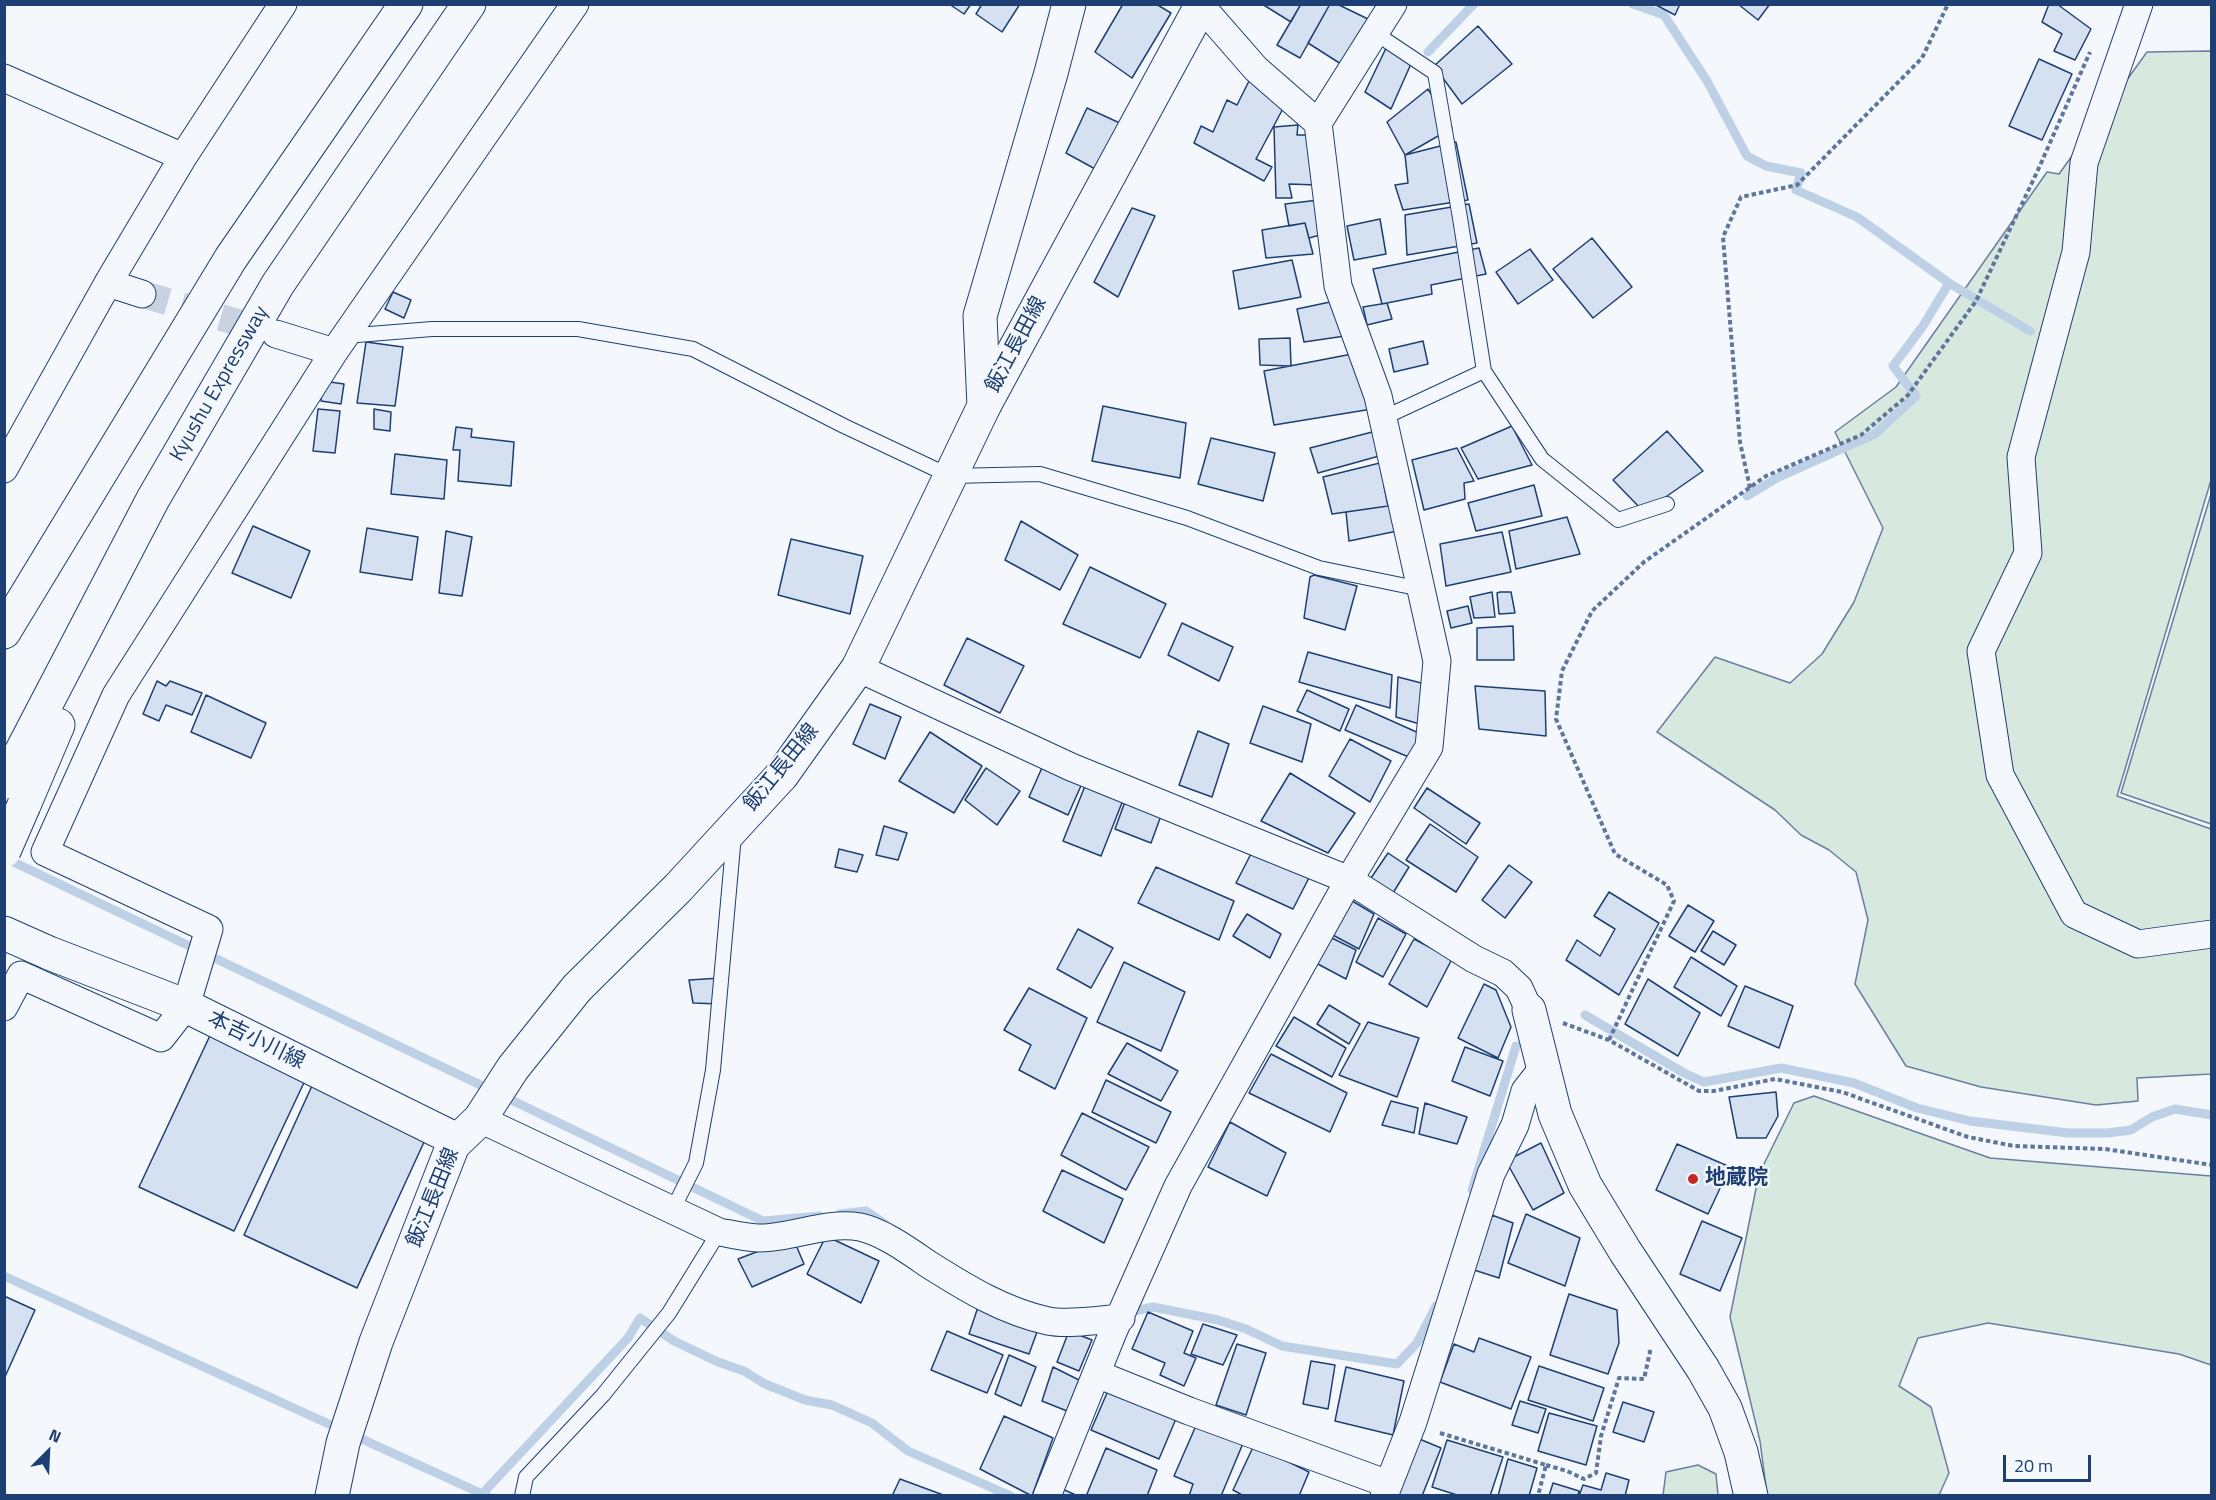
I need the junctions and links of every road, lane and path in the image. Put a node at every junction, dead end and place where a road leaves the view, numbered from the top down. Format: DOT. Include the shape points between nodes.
graph roads {
  1 [pos="284,4"];
  2 [pos="406,4"];
  3 [pos="469,4"];
  4 [pos="574,4"];
  5 [pos="1069,4"];
  6 [pos="1393,4"];
  7 [pos="1948,4"];
  8 [pos="2139,4"];
  9 [pos="1201,5"];
  10 [pos="1375,33"];
  11 [pos="2093,46"];
  12 [pos="4,78"];
  13 [pos="1318,123"];
  14 [pos="183,157"];
  15 [pos="108,283"];
  16 [pos="142,294"];
  17 [pos="276,334"];
  18 [pos="340,344"];
  19 [pos="1484,371"];
  20 [pos="984,406"];
  21 [pos="1383,418"];
  22 [pos="4,469"];
  23 [pos="950,476"];
  24 [pos="1750,488"];
  25 [pos="1667,504"];
  26 [pos="1421,589"];
  27 [pos="4,632"];
  28 [pos="858,668"];
  29 [pos="14,795"];
  30 [pos="735,827"];
  31 [pos="4,834"];
  32 [pos="4,851"];
  33 [pos="45,852"];
  34 [pos="1349,880"];
  35 [pos="4,918"];
  36 [pos="4,933"];
  37 [pos="2211,934"];
  38 [pos="49,953"];
  39 [pos="186,1006"];
  40 [pos="4,1007"];
  41 [pos="1528,1010"];
  42 [pos="1609,1040"];
  43 [pos="1544,1068"];
  44 [pos="469,1129"];
  45 [pos="2211,1165"];
  46 [pos="673,1209"];
  47 [pos="719,1232"];
  48 [pos="1121,1318"];
  49 [pos="1648,1343"];
  50 [pos="1097,1374"];
  51 [pos="1413,1422"];
  52 [pos="1546,1465"];
  53 [pos="1386,1490"];
  54 [pos="332,1496"];
  55 [pos="522,1496"];
  56 [pos="1047,1496"];
  57 [pos="1538,1496"];
  58 [pos="1751,1496"];
  1 -- 14 [label="street"];
  2 -- 27 [label="main road" via="231,258"];
  3 -- 29 [label="main road, Kyushu Expressway" via="278,284 153,499"];
  4 -- 18 [label="street"];
  5 -- 20 [label="main road" via="980,316"];
  6 -- 10 [label="street"];
  7 -- 24 [label="path" via="1922,58 1797,185 1741,197 1723,237 1740,442"];
  8 -- 37 [label="street" via="2084,163 2076,252 2021,457 2028,554 1981,651 2000,775 2073,914 2138,944"];
  9 -- 13 [label="street" via="1256,69"];
  9 -- 20 [label="main road, 飯江長田線"];
  10 -- 13 [label="street"];
  10 -- 19 [label="lane" via="1435,73"];
  11 -- 24 [label="path" via="1977,301 1908,395 1861,435 1766,476"];
  12 -- 14 [label="street"];
  13 -- 21 [label="street" via="1338,286"];
  14 -- 15 [label="street"];
  15 -- 16 [label="street"];
  15 -- 22 [label="street"];
  17 -- 18 [label="street"];
  18 -- 23 [label="lane" via="432,329 578,329 693,349"];
  18 -- 33 [label="street" via="116,695"];
  19 -- 21 [label="lane"];
  19 -- 25 [label="lane" via="1542,459 1618,520"];
  20 -- 23 [label="main road, 飯江長田線"];
  21 -- 26 [label="street"];
  23 -- 26 [label="lane" via="1040,474 1187,518 1319,568"];
  23 -- 28 [label="main road, 飯江長田線"];
  24 -- 42 [label="path" via="1644,562 1592,611 1562,671 1556,719 1615,854 1668,885 1674,901"];
  26 -- 34 [label="street" via="1437,661 1429,747"];
  28 -- 30 [label="main road, 飯江長田線" via="782,775"];
  28 -- 34 [label="street" via="1071,766"];
  29 -- 32 [label="main road, Kyushu Expressway, bridge"];
  30 -- 44 [label="main road, 飯江長田線" via="577,988"];
  30 -- 46 [label="lane" via="713,1070 696,1163"];
  31 -- 33 [label="street"];
  33 -- 39 [label="street" via="209,929"];
  34 -- 41 [label="street" via="1503,974 1519,988"];
  34 -- 48 [label="street" via="1178,1186"];
  35 -- 38 [label="main road, 本吉小川線"];
  36 -- 38 [label="main road, 本吉小川線"];
  38 -- 39 [label="main road, 本吉小川線"];
  39 -- 40 [label="street" via="161,1038 21,975"];
  39 -- 44 [label="main road, 本吉小川線"];
  41 -- 42 [label="path"];
  41 -- 43 [label="main road"];
  42 -- 45 [label="path" via="1699,1091 1775,1079 1842,1092 1968,1137 2014,1146 2105,1149"];
  43 -- 51 [label="street" via="1525,1091 1515,1125 1491,1173"];
  43 -- 58 [label="main road" via="1556,1114 1585,1185 1725,1408"];
  44 -- 46 [label="street"];
  44 -- 54 [label="main road, 飯江長田線" via="453,1145 376,1342 343,1443"];
  46 -- 47 [label="street"];
  47 -- 48 [label="street" via="760,1238 860,1227 920,1258 977,1295 1016,1311 1049,1321"];
  47 -- 55 [label="lane" via="669,1313 603,1395 526,1476"];
  48 -- 50 [label="street"];
  49 -- 52 [label="path" via="1644,1379 1619,1378 1596,1473 1584,1479"];
  50 -- 53 [label="street"];
  50 -- 56 [label="street"];
  51 -- 52 [label="path"];
  51 -- 53 [label="street"];
  52 -- 57 [label="path"];
}
